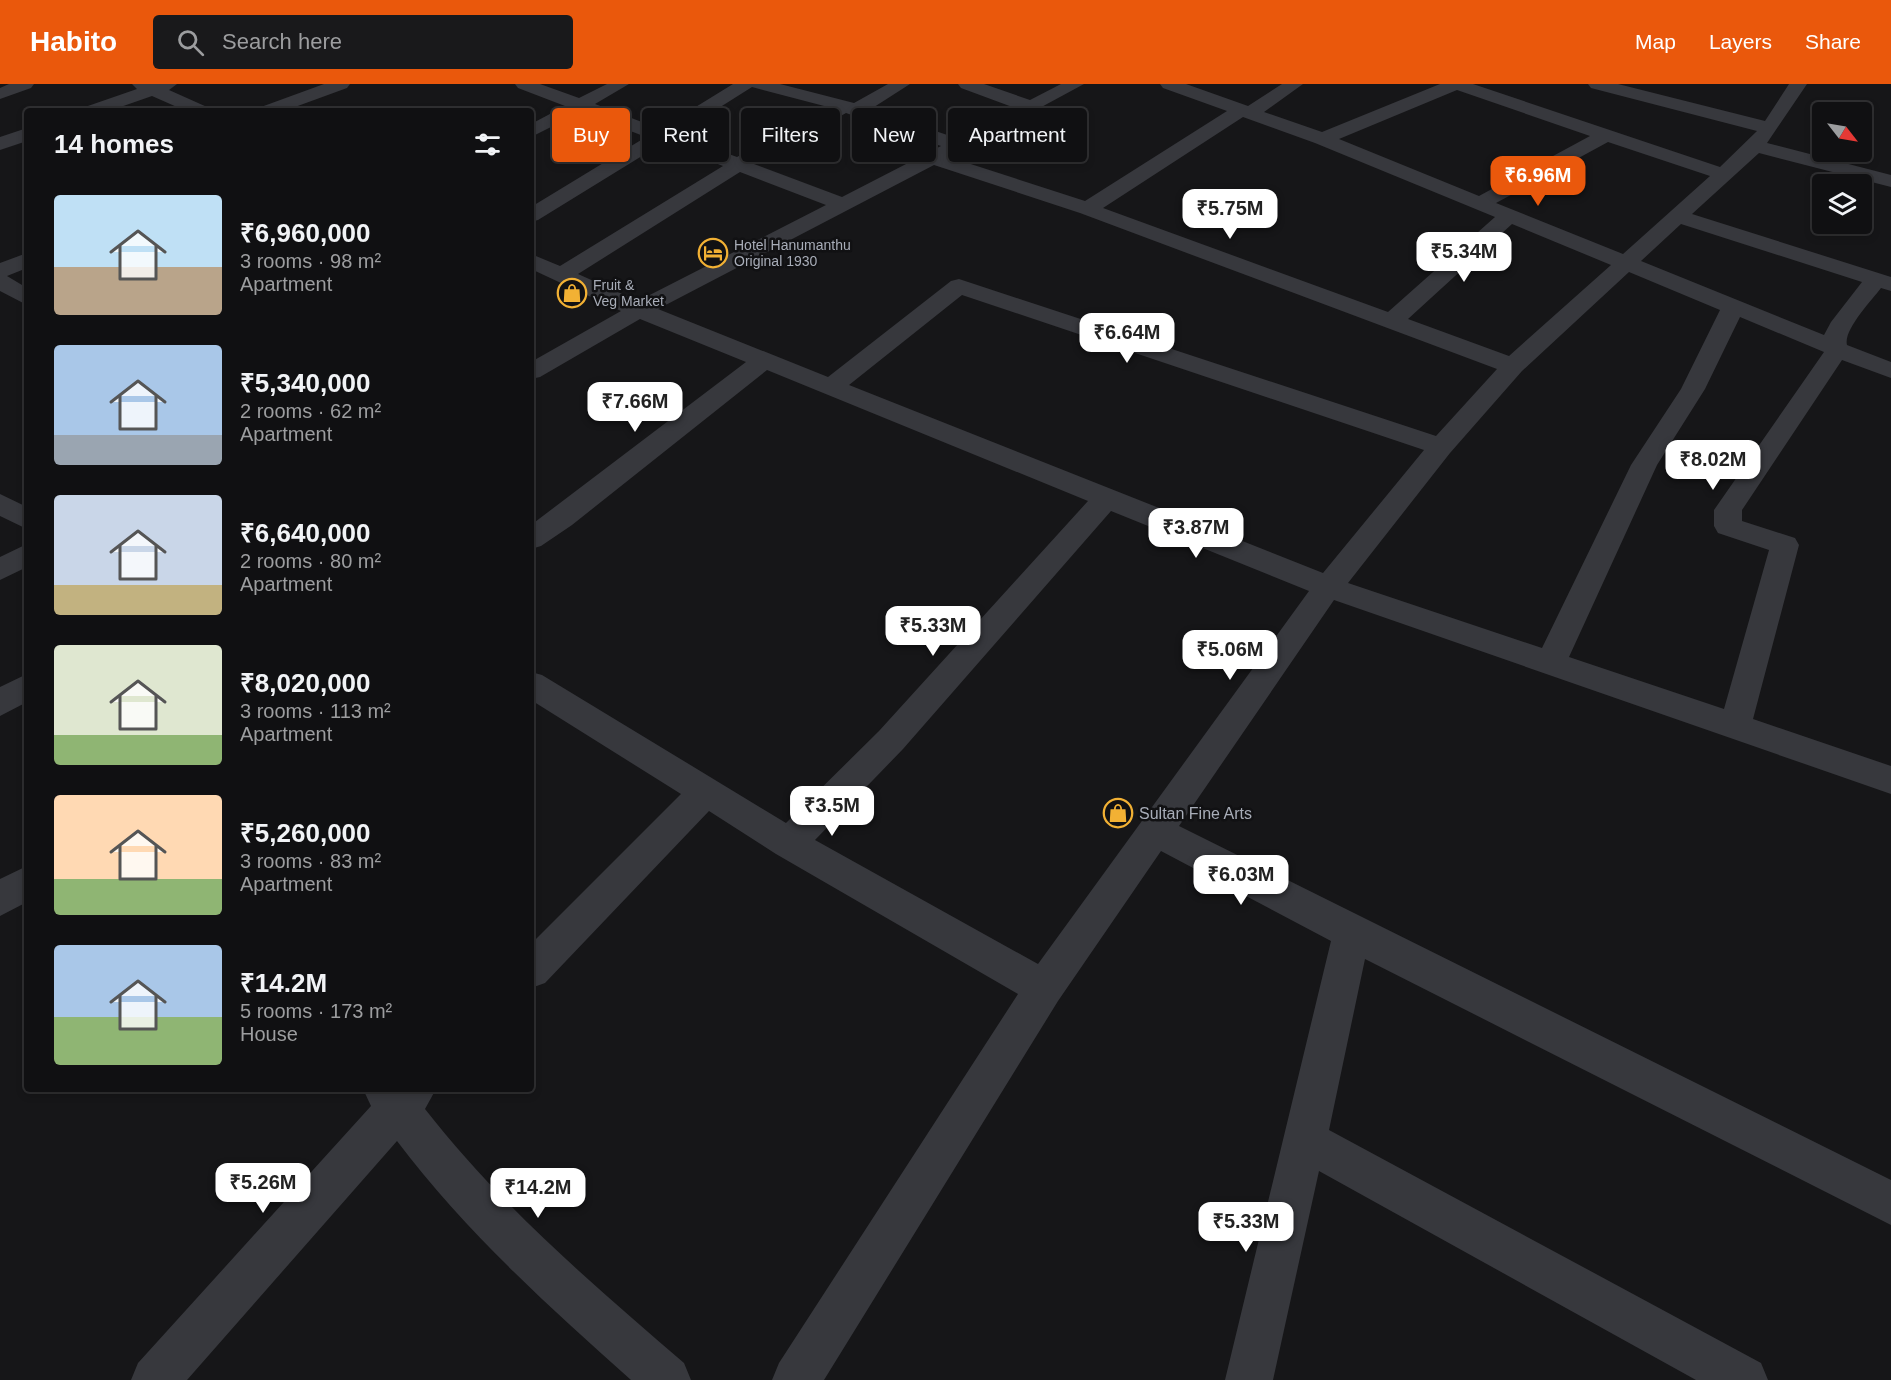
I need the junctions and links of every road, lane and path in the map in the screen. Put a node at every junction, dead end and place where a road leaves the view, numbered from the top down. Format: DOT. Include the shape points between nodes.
graph roads {
  1 [pos="25,84"];
  2 [pos="341,84"];
  3 [pos="524,84"];
  4 [pos="620,84"];
  5 [pos="745,84"];
  6 [pos="759,84"];
  7 [pos="901,84"];
  8 [pos="967,84"];
  9 [pos="1075,84"];
  10 [pos="1169,84"];
  11 [pos="1294,84"];
  12 [pos="1597,84"];
  13 [pos="1798,84"];
  14 [pos="153,86"];
  15 [pos="0,94"];
  16 [pos="579,106"];
  17 [pos="1031,107"];
  18 [pos="98,108"];
  19 [pos="195,108"];
  20 [pos="275,108"];
  21 [pos="705,108"];
  22 [pos="850,108"];
  23 [pos="1245,111"];
  24 [pos="534,129"];
  25 [pos="642,129"];
  26 [pos="24,135"];
  27 [pos="1606,135"];
  28 [pos="1762,137"];
  29 [pos="1322,139"];
  30 [pos="948,142"];
  31 [pos="0,144"];
  32 [pos="642,146"];
  33 [pos="936,159"];
  34 [pos="729,160"];
  35 [pos="924,162"];
  36 [pos="739,164"];
  37 [pos="1722,174"];
  38 [pos="1891,181"];
  39 [pos="843,204"];
  40 [pos="1479,204"];
  41 [pos="1087,209"];
  42 [pos="534,214"];
  43 [pos="1508,216"];
  44 [pos="1676,216"];
  45 [pos="24,261"];
  46 [pos="534,262"];
  47 [pos="1624,263"];
  48 [pos="0,271"];
  49 [pos="561,275"];
  50 [pos="0,281"];
  51 [pos="1883,281"];
  52 [pos="24,296"];
  53 [pos="1733,307"];
  54 [pos="639,310"];
  55 [pos="1392,321"];
  56 [pos="1838,350"];
  57 [pos="764,360"];
  58 [pos="1513,366"];
  59 [pos="534,370"];
  60 [pos="1891,371"];
  61 [pos="831,387"];
  62 [pos="1441,447"];
  63 [pos="1107,498"];
  64 [pos="0,503"];
  65 [pos="24,518"];
  66 [pos="534,537"];
  67 [pos="24,556"];
  68 [pos="0,570"];
  69 [pos="1328,587"];
  70 [pos="1551,663"];
  71 [pos="534,686"];
  72 [pos="1735,727"];
  73 [pos="1891,780"];
  74 [pos="705,791"];
  75 [pos="1155,831"];
  76 [pos="789,843"];
  77 [pos="24,884"];
  78 [pos="0,899"];
  79 [pos="1352,933"];
  80 [pos="534,967"];
  81 [pos="1044,988"];
  82 [pos="399,1095"];
  83 [pos="1305,1140"];
  84 [pos="1891,1203"];
  85 [pos="155,1380"];
  86 [pos="667,1380"];
  87 [pos="796,1380"];
  88 [pos="1249,1380"];
  89 [pos="1744,1380"];
  1 -- 15 [label="street"];
  2 -- 20 [label="street"];
  3 -- 16 [label="street"];
  4 -- 16 [label="street"];
  5 -- 21 [label="street"];
  6 -- 22 [label="street"];
  7 -- 22 [label="street"];
  8 -- 17 [label="street"];
  9 -- 17 [label="street"];
  10 -- 23 [label="street"];
  11 -- 23 [label="street"];
  12 -- 28 [label="street"];
  13 -- 28 [label="street"];
  14 -- 18 [label="street"];
  14 -- 19 [label="street"];
  16 -- 24 [label="street"];
  16 -- 25 [label="street"];
  22 -- 30 [label="street"];
  22 -- 36 [label="street"];
  23 -- 29 [label="street"];
  23 -- 41 [label="street"];
  26 -- 31 [label="street"];
  27 -- 29 [label="street" via="1456,84"];
  27 -- 37 [label="street"];
  27 -- 40 [label="street"];
  28 -- 37 [label="street"];
  28 -- 38 [label="street"];
  29 -- 40 [label="street"];
  32 -- 42 [label="street"];
  33 -- 41 [label="street"];
  34 -- 36 [label="street"];
  35 -- 39 [label="street"];
  36 -- 39 [label="street"];
  36 -- 49 [label="street"];
  37 -- 44 [label="street"];
  39 -- 54 [label="street"];
  40 -- 43 [label="street"];
  41 -- 55 [label="street"];
  43 -- 47 [label="street"];
  43 -- 55 [label="street"];
  44 -- 47 [label="street"];
  44 -- 51 [label="street"];
  45 -- 48 [label="street"];
  46 -- 49 [label="street"];
  47 -- 53 [label="street"];
  47 -- 58 [label="street"];
  49 -- 54 [label="street"];
  50 -- 52 [label="street"];
  51 -- 56 [label="street" via="1839,327 1834,340"];
  53 -- 56 [label="street"];
  53 -- 70 [label="street" via="1692,389 1644,465"];
  54 -- 57 [label="street"];
  54 -- 59 [label="street"];
  55 -- 58 [label="street"];
  56 -- 60 [label="street"];
  56 -- 72 [label="street" via="1728,510 1728,526 1785,545"];
  57 -- 61 [label="street"];
  57 -- 66 [label="street"];
  58 -- 62 [label="street"];
  61 -- 62 [label="street" via="959,286"];
  61 -- 63 [label="street"];
  62 -- 69 [label="street"];
  63 -- 69 [label="street"];
  63 -- 76 [label="street" via="891,740"];
  64 -- 65 [label="street"];
  67 -- 68 [label="street"];
  69 -- 70 [label="street"];
  69 -- 75 [label="street"];
  70 -- 72 [label="street"];
  71 -- 74 [label="street"];
  72 -- 73 [label="street"];
  74 -- 76 [label="street"];
  74 -- 80 [label="street"];
  75 -- 79 [label="street"];
  75 -- 81 [label="street"];
  76 -- 81 [label="street"];
  77 -- 78 [label="street"];
  79 -- 83 [label="street"];
  79 -- 84 [label="street"];
  81 -- 87 [label="street"];
  82 -- 85 [label="street"];
  82 -- 86 [label="street" via="438,1160 556,1283"];
  83 -- 88 [label="street"];
  83 -- 89 [label="street"];
}
